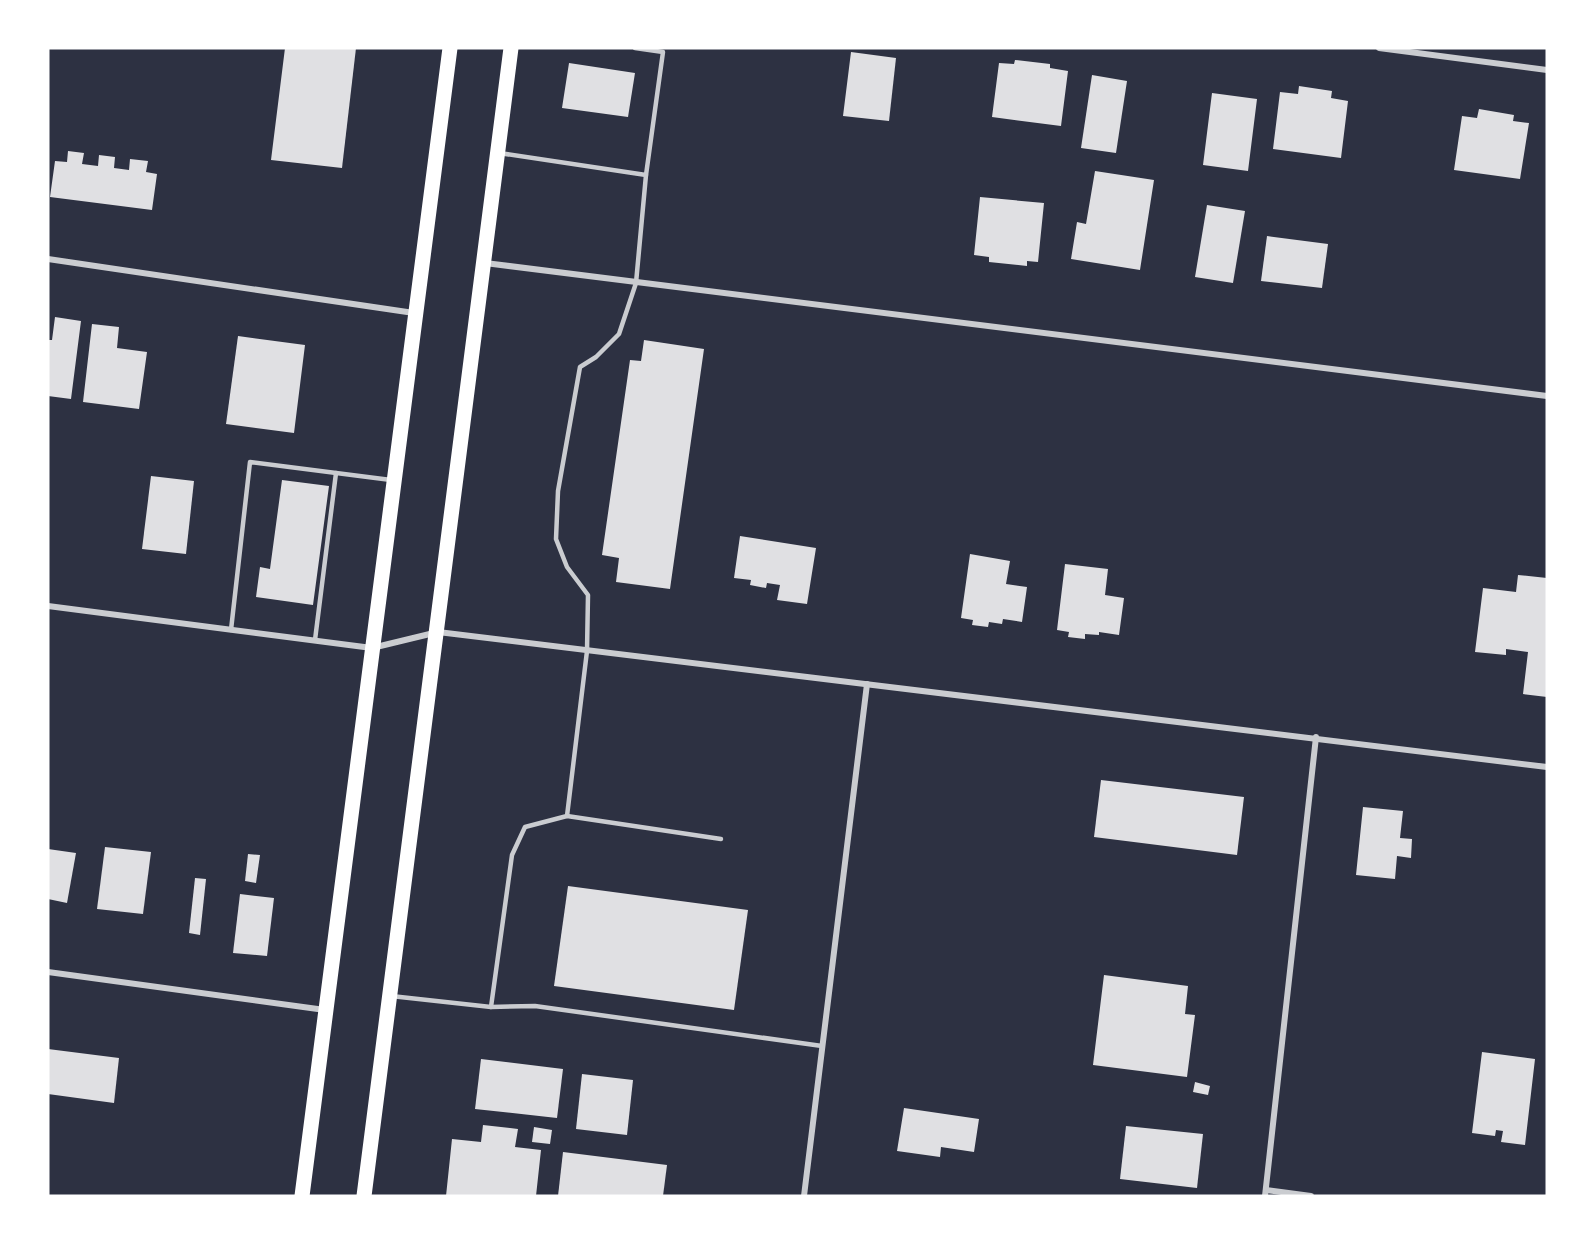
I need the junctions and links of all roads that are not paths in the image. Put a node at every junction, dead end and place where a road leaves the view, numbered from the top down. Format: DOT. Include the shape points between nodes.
graph roads {
  1 [pos="450,48"];
  2 [pos="511,48"];
  3 [pos="635,48"];
  4 [pos="1379,48"];
  5 [pos="1547,70"];
  6 [pos="497,153"];
  7 [pos="646,176"];
  8 [pos="48,259"];
  9 [pos="483,263"];
  10 [pos="636,283"];
  11 [pos="415,313"];
  12 [pos="1547,396"];
  13 [pos="336,473"];
  14 [pos="394,480"];
  15 [pos="48,606"];
  16 [pos="231,630"];
  17 [pos="435,633"];
  18 [pos="315,640"];
  19 [pos="372,648"];
  20 [pos="587,651"];
  21 [pos="867,684"];
  22 [pos="1316,738"];
  23 [pos="1547,767"];
  24 [pos="567,816"];
  25 [pos="721,839"];
  26 [pos="48,972"];
  27 [pos="388,996"];
  28 [pos="490,1007"];
  29 [pos="325,1011"];
  30 [pos="822,1046"];
  31 [pos="1265,1193"];
  32 [pos="302,1196"];
  33 [pos="364,1196"];
  34 [pos="804,1196"];
  35 [pos="1311,1196"];
  1 -- 11 [label="main road"];
  2 -- 6 [label="main road"];
  3 -- 7 [label="lane" via="663,52"];
  4 -- 5 [label="street"];
  6 -- 7 [label="lane"];
  6 -- 9 [label="main road"];
  7 -- 10 [label="lane"];
  8 -- 11 [label="street"];
  9 -- 10 [label="street"];
  9 -- 17 [label="main road"];
  10 -- 12 [label="street"];
  10 -- 20 [label="lane" via="619,334 580,367 558,491 556,539 567,567 588,595"];
  11 -- 14 [label="main road"];
  13 -- 14 [label="lane"];
  13 -- 16 [label="lane" via="250,462"];
  13 -- 18 [label="lane"];
  14 -- 19 [label="main road"];
  15 -- 16 [label="street"];
  16 -- 18 [label="street"];
  17 -- 19 [label="street"];
  17 -- 20 [label="street"];
  17 -- 27 [label="main road"];
  18 -- 19 [label="street"];
  19 -- 29 [label="main road"];
  20 -- 21 [label="street"];
  20 -- 24 [label="lane"];
  21 -- 22 [label="street"];
  21 -- 30 [label="street"];
  22 -- 23 [label="street"];
  22 -- 31 [label="street"];
  24 -- 25 [label="lane"];
  24 -- 28 [label="lane" via="525,827 512,855"];
  26 -- 29 [label="street"];
  27 -- 28 [label="lane"];
  27 -- 33 [label="main road"];
  28 -- 30 [label="lane" via="535,1006"];
  29 -- 32 [label="main road"];
  30 -- 34 [label="street"];
  31 -- 35 [label="street"];
}
